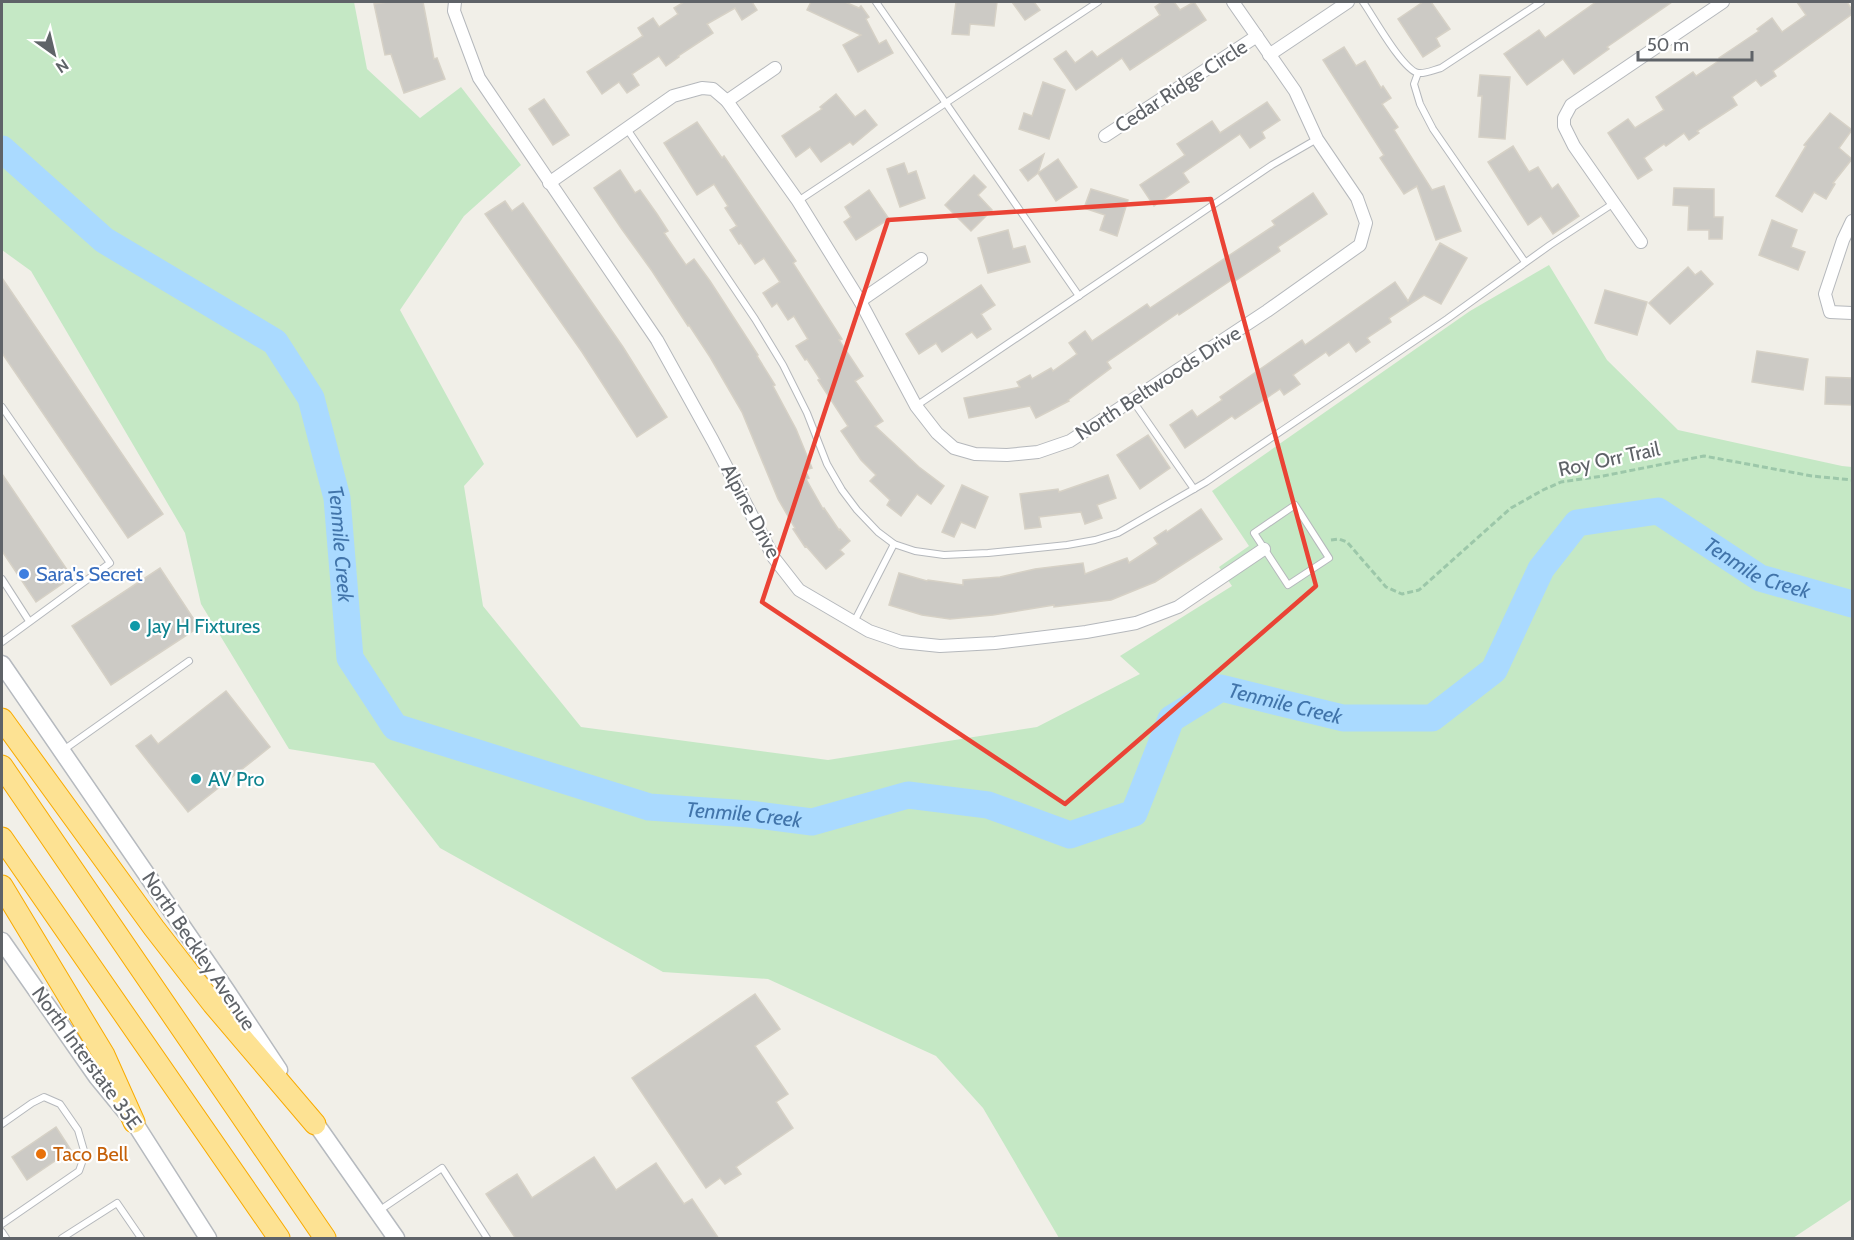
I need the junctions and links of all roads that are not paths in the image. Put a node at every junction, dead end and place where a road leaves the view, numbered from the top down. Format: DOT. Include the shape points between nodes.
graph roads {
  1 [pos="455,2"];
  2 [pos="876,2"];
  3 [pos="1098,2"];
  4 [pos="1233,2"];
  5 [pos="1348,2"];
  6 [pos="1363,2"];
  7 [pos="1541,2"];
  8 [pos="1724,2"];
  9 [pos="1257,36"];
  10 [pos="1269,55"];
  11 [pos="776,68"];
  12 [pos="1418,73"];
  13 [pos="727,100"];
  14 [pos="947,103"];
  15 [pos="627,129"];
  16 [pos="1105,136"];
  17 [pos="1317,139"];
  18 [pos="549,183"];
  19 [pos="798,201"];
  20 [pos="1614,203"];
  21 [pos="1852,221"];
  22 [pos="1641,242"];
  23 [pos="921,259"];
  24 [pos="1525,262"];
  25 [pos="1079,296"];
  26 [pos="860,301"];
  27 [pos="1852,313"];
  28 [pos="1133,400"];
  29 [pos="916,406"];
  30 [pos="2,407"];
  31 [pos="1194,489"];
  32 [pos="894,544"];
  33 [pos="1264,549"];
  34 [pos="2,579"];
  35 [pos="29,621"];
  36 [pos="854,622"];
  37 [pos="2,642"];
  38 [pos="189,661"];
  39 [pos="2,664"];
  40 [pos="2,719"];
  41 [pos="61,752"];
  42 [pos="2,766"];
  43 [pos="2,838"];
  44 [pos="2,886"];
  45 [pos="2,941"];
  46 [pos="134,1122"];
  47 [pos="2,1124"];
  48 [pos="315,1124"];
  49 [pos="377,1211"];
  50 [pos="2,1224"];
  51 [pos="2,1232"];
  52 [pos="6,1239"];
  53 [pos="62,1239"];
  54 [pos="141,1239"];
  55 [pos="208,1239"];
  56 [pos="279,1239"];
  57 [pos="325,1239"];
  58 [pos="396,1239"];
  59 [pos="487,1239"];
  1 -- 18 [label="street, Alpine Drive" via="454,11 479,78"];
  2 -- 14 [label="lane"];
  3 -- 14 [label="lane"];
  4 -- 9 [label="street, North Beltwoods Drive"];
  5 -- 10 [label="street"];
  6 -- 12 [label="lane" via="1404,64"];
  7 -- 12 [label="lane" via="1441,68"];
  8 -- 20 [label="street" via="1571,105 1563,126"];
  9 -- 10 [label="street, North Beltwoods Drive"];
  9 -- 16 [label="street, Cedar Ridge Circle"];
  10 -- 17 [label="street, North Beltwoods Drive" via="1295,91"];
  11 -- 13 [label="street"];
  12 -- 24 [label="lane" via="1414,84 1433,129"];
  13 -- 15 [label="street" via="713,89 702,88 673,96"];
  13 -- 19 [label="street, North Beltwoods Drive"];
  14 -- 19 [label="lane"];
  14 -- 25 [label="lane"];
  15 -- 18 [label="street"];
  15 -- 32 [label="lane" via="761,328 783,365 842,490 878,532"];
  17 -- 25 [label="lane" via="1272,165"];
  17 -- 28 [label="street, North Beltwoods Drive" via="1357,198 1366,223 1360,244"];
  18 -- 36 [label="street, Alpine Drive" via="657,340 774,558 799,590"];
  19 -- 26 [label="street, North Beltwoods Drive"];
  20 -- 22 [label="street"];
  20 -- 24 [label="lane"];
  21 -- 27 [label="street" via="1825,294 1830,312"];
  23 -- 26 [label="street"];
  24 -- 31 [label="lane"];
  25 -- 29 [label="lane"];
  26 -- 29 [label="street, North Beltwoods Drive"];
  28 -- 29 [label="street, North Beltwoods Drive" via="1070,441 1038,452 1007,455 975,454 954,448 936,433"];
  28 -- 31 [label="lane"];
  30 -- 35 [label="lane" via="110,563"];
  31 -- 32 [label="lane" via="1118,533 1095,540 944,555"];
  32 -- 36 [label="lane"];
  33 -- 33 [label="lane" via="1288,585 1329,558 1295,506 1254,533"];
  33 -- 36 [label="street, Alpine Drive" via="1178,607 1136,623 1086,632 940,646 901,642 869,632"];
  34 -- 35 [label="lane"];
  35 -- 37 [label="lane"];
  38 -- 41 [label="lane"];
  39 -- 41 [label="main road, North Beckley Avenue"];
  40 -- 48 [label="highway" via="154,928"];
  41 -- 48 [label="main road, North Beckley Avenue"];
  42 -- 57 [label="highway"];
  43 -- 56 [label="highway"];
  44 -- 46 [label="highway" via="104,1055"];
  45 -- 46 [label="main road, North Interstate 35E" via="97,1077"];
  46 -- 55 [label="main road, North Interstate 35E"];
  47 -- 50 [label="lane" via="44,1097 60,1104 78,1130 85,1154 79,1171"];
  48 -- 49 [label="main road, North Beckley Avenue"];
  49 -- 58 [label="main road, North Beckley Avenue"];
  49 -- 59 [label="lane" via="442,1168"];
  51 -- 52 [label="lane"];
  53 -- 54 [label="lane" via="117,1203"];
}
